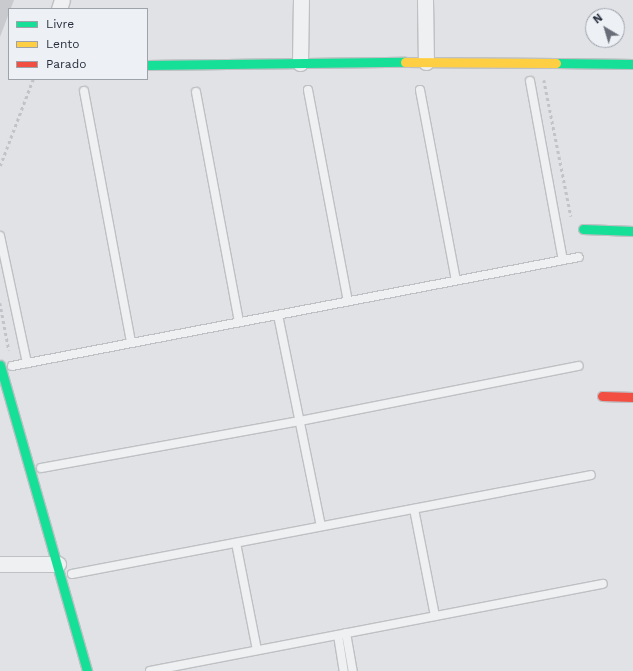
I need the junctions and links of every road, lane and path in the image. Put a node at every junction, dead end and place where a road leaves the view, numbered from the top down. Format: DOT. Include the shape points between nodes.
graph roads {
  1 [pos="301,0"];
  2 [pos="425,0"];
  3 [pos="426,62"];
  4 [pos="300,63"];
  5 [pos="633,64"];
  6 [pos="148,65"];
  7 [pos="33,80"];
  8 [pos="530,81"];
  9 [pos="84,90"];
  10 [pos="308,90"];
  11 [pos="420,90"];
  12 [pos="196,92"];
  13 [pos="0,166"];
  14 [pos="583,229"];
  15 [pos="633,231"];
  16 [pos="0,236"];
  17 [pos="579,257"];
  18 [pos="563,260"];
  19 [pos="456,280"];
  20 [pos="348,301"];
  21 [pos="0,303"];
  22 [pos="278,315"];
  23 [pos="239,322"];
  24 [pos="131,343"];
  25 [pos="27,363"];
  26 [pos="0,365"];
  27 [pos="12,366"];
  28 [pos="579,366"];
  29 [pos="602,396"];
  30 [pos="633,397"];
  31 [pos="6,406"];
  32 [pos="300,420"];
  33 [pos="41,468"];
  34 [pos="591,475"];
  35 [pos="414,509"];
  36 [pos="321,526"];
  37 [pos="236,543"];
  38 [pos="0,564"];
  39 [pos="58,564"];
  40 [pos="72,574"];
  41 [pos="603,584"];
  42 [pos="436,616"];
  43 [pos="342,634"];
  44 [pos="257,650"];
  45 [pos="87,671"];
  46 [pos="150,671"];
  47 [pos="344,671"];
  48 [pos="353,671"];
  1 -- 4 [label="street"];
  2 -- 3 [label="street"];
  3 -- 4 [label="street"];
  3 -- 5 [label="street"];
  4 -- 6 [label="street"];
  7 -- 13 [label="path"];
  8 -- 18 [label="lane"];
  9 -- 24 [label="lane"];
  10 -- 20 [label="lane"];
  11 -- 19 [label="lane"];
  12 -- 23 [label="lane"];
  14 -- 15 [label="street"];
  16 -- 25 [label="lane"];
  17 -- 18 [label="lane"];
  18 -- 19 [label="lane"];
  19 -- 20 [label="lane"];
  20 -- 22 [label="lane"];
  21 -- 27 [label="path"];
  22 -- 23 [label="lane"];
  22 -- 32 [label="lane"];
  23 -- 24 [label="lane"];
  24 -- 25 [label="lane"];
  25 -- 27 [label="lane"];
  26 -- 31 [label="street"];
  28 -- 32 [label="lane"];
  29 -- 30 [label="street"];
  31 -- 39 [label="street"];
  32 -- 33 [label="lane"];
  32 -- 36 [label="lane"];
  34 -- 35 [label="lane"];
  35 -- 36 [label="lane"];
  35 -- 42 [label="lane"];
  36 -- 37 [label="lane"];
  37 -- 40 [label="lane"];
  37 -- 44 [label="lane"];
  38 -- 39 [label="street"];
  39 -- 45 [label="street"];
  41 -- 42 [label="lane"];
  42 -- 43 [label="lane"];
  43 -- 44 [label="lane"];
  43 -- 47 [label="lane"];
  43 -- 48 [label="lane"];
  44 -- 46 [label="lane"];
}
